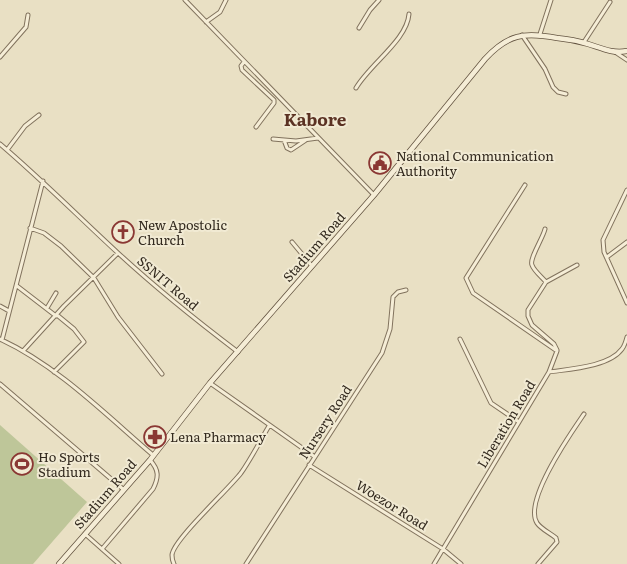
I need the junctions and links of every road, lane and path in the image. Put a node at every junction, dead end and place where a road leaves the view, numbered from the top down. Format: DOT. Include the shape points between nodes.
graph roads {
  1 [pos="185,0"];
  2 [pos="226,0"];
  3 [pos="379,0"];
  4 [pos="551,0"];
  5 [pos="610,2"];
  6 [pos="409,14"];
  7 [pos="28,15"];
  8 [pos="206,22"];
  9 [pos="360,28"];
  10 [pos="540,34"];
  11 [pos="522,35"];
  12 [pos="584,42"];
  13 [pos="627,51"];
  14 [pos="615,52"];
  15 [pos="0,57"];
  16 [pos="627,60"];
  17 [pos="244,62"];
  18 [pos="356,88"];
  19 [pos="566,94"];
  20 [pos="39,115"];
  21 [pos="256,127"];
  22 [pos="318,138"];
  23 [pos="273,139"];
  24 [pos="307,139"];
  25 [pos="284,140"];
  26 [pos="0,144"];
  27 [pos="7,150"];
  28 [pos="43,181"];
  29 [pos="526,184"];
  30 [pos="627,190"];
  31 [pos="374,195"];
  32 [pos="30,228"];
  33 [pos="545,229"];
  34 [pos="292,242"];
  35 [pos="627,242"];
  36 [pos="118,253"];
  37 [pos="607,257"];
  38 [pos="577,265"];
  39 [pos="312,266"];
  40 [pos="94,278"];
  41 [pos="546,282"];
  42 [pos="17,286"];
  43 [pos="406,290"];
  44 [pos="56,293"];
  45 [pos="627,303"];
  46 [pos="0,306"];
  47 [pos="47,308"];
  48 [pos="9,311"];
  49 [pos="56,316"];
  50 [pos="627,337"];
  51 [pos="460,339"];
  52 [pos="1,340"];
  53 [pos="23,351"];
  54 [pos="557,351"];
  55 [pos="238,352"];
  56 [pos="54,372"];
  57 [pos="549,372"];
  58 [pos="162,374"];
  59 [pos="0,384"];
  60 [pos="210,384"];
  61 [pos="584,414"];
  62 [pos="519,422"];
  63 [pos="269,426"];
  64 [pos="153,455"];
  65 [pos="315,457"];
  66 [pos="150,460"];
  67 [pos="309,464"];
  68 [pos="124,490"];
  69 [pos="85,534"];
  70 [pos="443,548"];
  71 [pos="102,549"];
  72 [pos="59,564"];
  73 [pos="119,564"];
  74 [pos="174,564"];
  75 [pos="246,564"];
  76 [pos="434,564"];
  77 [pos="461,564"];
  78 [pos="538,564"];
  1 -- 8 [label="street"];
  2 -- 8 [label="street" via="220,12"];
  3 -- 9 [label="street"];
  4 -- 10 [label="street"];
  5 -- 12 [label="street"];
  6 -- 18 [label="street" via="403,32 363,76"];
  7 -- 15 [label="street" via="26,27"];
  8 -- 17 [label="street"];
  10 -- 11 [label="main road, Stadium Road"];
  10 -- 12 [label="main road, Stadium Road"];
  11 -- 19 [label="street" via="545,69 553,87 558,92"];
  11 -- 31 [label="main road, Stadium Road" via="512,37 498,46 485,59"];
  12 -- 14 [label="main road, Stadium Road"];
  13 -- 14 [label="main road, Stadium Road"];
  14 -- 16 [label="street"];
  17 -- 21 [label="street" via="242,70 274,100"];
  17 -- 22 [label="street"];
  20 -- 27 [label="street" via="25,126"];
  22 -- 24 [label="street"];
  22 -- 31 [label="street"];
  23 -- 25 [label="street"];
  24 -- 25 [label="street"];
  24 -- 25 [label="street" via="291,150 286,148"];
  26 -- 27 [label="street, SSNIT Road"];
  27 -- 28 [label="street, SSNIT Road"];
  28 -- 32 [label="street"];
  28 -- 36 [label="street, SSNIT Road"];
  29 -- 54 [label="street" via="466,278 473,293"];
  30 -- 37 [label="street" via="603,240"];
  31 -- 39 [label="main road, Stadium Road"];
  32 -- 40 [label="street" via="44,233 61,246"];
  32 -- 42 [label="street"];
  33 -- 41 [label="street" via="531,261 532,266"];
  34 -- 39 [label="street"];
  35 -- 37 [label="street"];
  36 -- 40 [label="street"];
  36 -- 55 [label="street, SSNIT Road"];
  37 -- 45 [label="street"];
  38 -- 41 [label="street"];
  39 -- 55 [label="main road, Stadium Road"];
  40 -- 49 [label="street"];
  40 -- 58 [label="street" via="118,317"];
  41 -- 54 [label="street" via="528,310 528,316 532,325 554,344"];
  42 -- 47 [label="street"];
  42 -- 48 [label="street"];
  43 -- 65 [label="street, Nursery Road" via="393,296 390,329 382,353"];
  44 -- 47 [label="street"];
  46 -- 48 [label="street"];
  47 -- 49 [label="street"];
  48 -- 52 [label="street"];
  49 -- 53 [label="street"];
  49 -- 56 [label="street" via="74,329 84,342"];
  50 -- 57 [label="street, Liberation Road" via="622,349 615,356 577,369"];
  51 -- 62 [label="street" via="491,403"];
  52 -- 53 [label="street"];
  53 -- 56 [label="street"];
  54 -- 57 [label="street"];
  55 -- 60 [label="main road, Stadium Road"];
  56 -- 64 [label="street"];
  57 -- 62 [label="street, Liberation Road"];
  59 -- 68 [label="street"];
  60 -- 63 [label="street"];
  60 -- 64 [label="main road, Stadium Road"];
  61 -- 78 [label="street" via="560,449 540,489 534,514 537,522 556,538 557,542"];
  62 -- 70 [label="street, Liberation Road"];
  63 -- 65 [label="street"];
  63 -- 74 [label="street" via="242,472 188,529 172,555"];
  64 -- 66 [label="main road, Stadium Road"];
  65 -- 67 [label="street, Nursery Road"];
  66 -- 68 [label="main road, Stadium Road"];
  66 -- 71 [label="street" via="157,468 158,479 153,489"];
  67 -- 70 [label="street, Woezor Road"];
  67 -- 75 [label="street, Nursery Road"];
  68 -- 69 [label="main road, Stadium Road"];
  69 -- 71 [label="street"];
  69 -- 72 [label="main road, Stadium Road"];
  70 -- 76 [label="street, Liberation Road"];
  70 -- 77 [label="street, Woezor Road"];
  71 -- 73 [label="street"];
}
